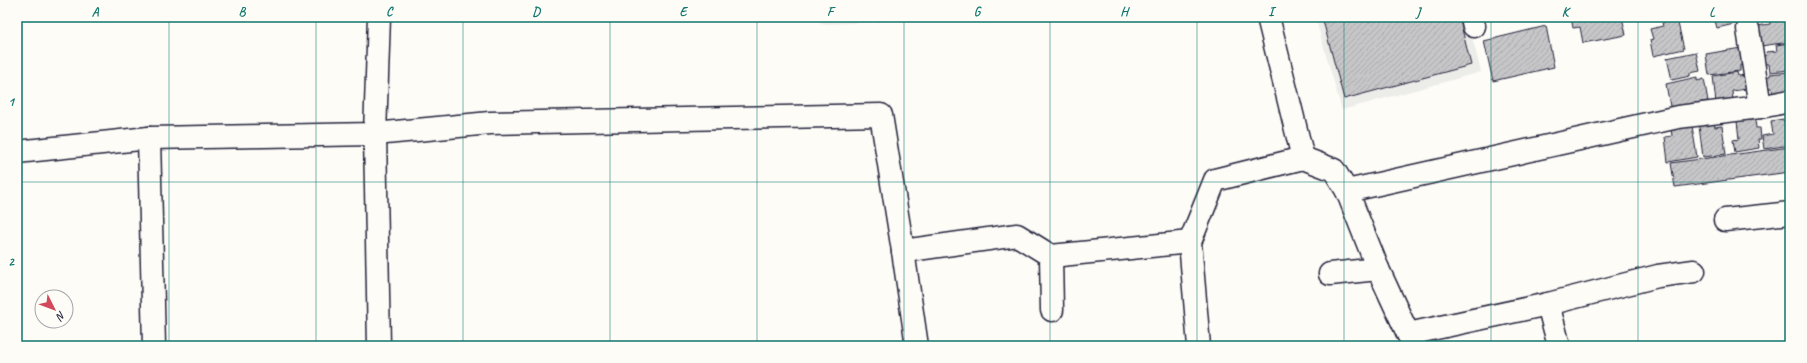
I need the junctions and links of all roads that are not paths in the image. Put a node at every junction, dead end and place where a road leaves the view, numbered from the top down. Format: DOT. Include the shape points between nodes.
graph roads {
  1 [pos="379,17"];
  2 [pos="1268,17"];
  3 [pos="1748,29"];
  4 [pos="1790,101"];
  5 [pos="1760,107"];
  6 [pos="375,134"];
  7 [pos="149,138"];
  8 [pos="17,152"];
  9 [pos="1303,158"];
  10 [pos="1348,191"];
  11 [pos="1790,213"];
  12 [pos="1725,220"];
  13 [pos="1190,242"];
  14 [pos="903,252"];
  15 [pos="1051,256"];
  16 [pos="1378,269"];
  17 [pos="1694,271"];
  18 [pos="1330,274"];
  19 [pos="1548,304"];
  20 [pos="1052,310"];
  21 [pos="1412,340"];
  22 [pos="154,346"];
  23 [pos="379,346"];
  24 [pos="917,346"];
  25 [pos="1199,346"];
  26 [pos="1559,346"];
  1 -- 6 [label="street"];
  2 -- 9 [label="street"];
  3 -- 5 [label="street"];
  4 -- 5 [label="street"];
  5 -- 10 [label="street" via="1678,117"];
  6 -- 7 [label="street"];
  6 -- 14 [label="street" via="490,123 880,115"];
  6 -- 23 [label="street"];
  7 -- 8 [label="street"];
  7 -- 22 [label="street"];
  9 -- 10 [label="street" via="1334,170"];
  9 -- 13 [label="street" via="1215,180"];
  10 -- 16 [label="street"];
  11 -- 12 [label="street"];
  13 -- 15 [label="street"];
  13 -- 25 [label="street"];
  14 -- 15 [label="street" via="1017,235"];
  14 -- 24 [label="street"];
  15 -- 20 [label="street"];
  16 -- 18 [label="street"];
  16 -- 21 [label="street"];
  17 -- 19 [label="street" via="1658,276"];
  19 -- 21 [label="street"];
  19 -- 26 [label="street"];
}
